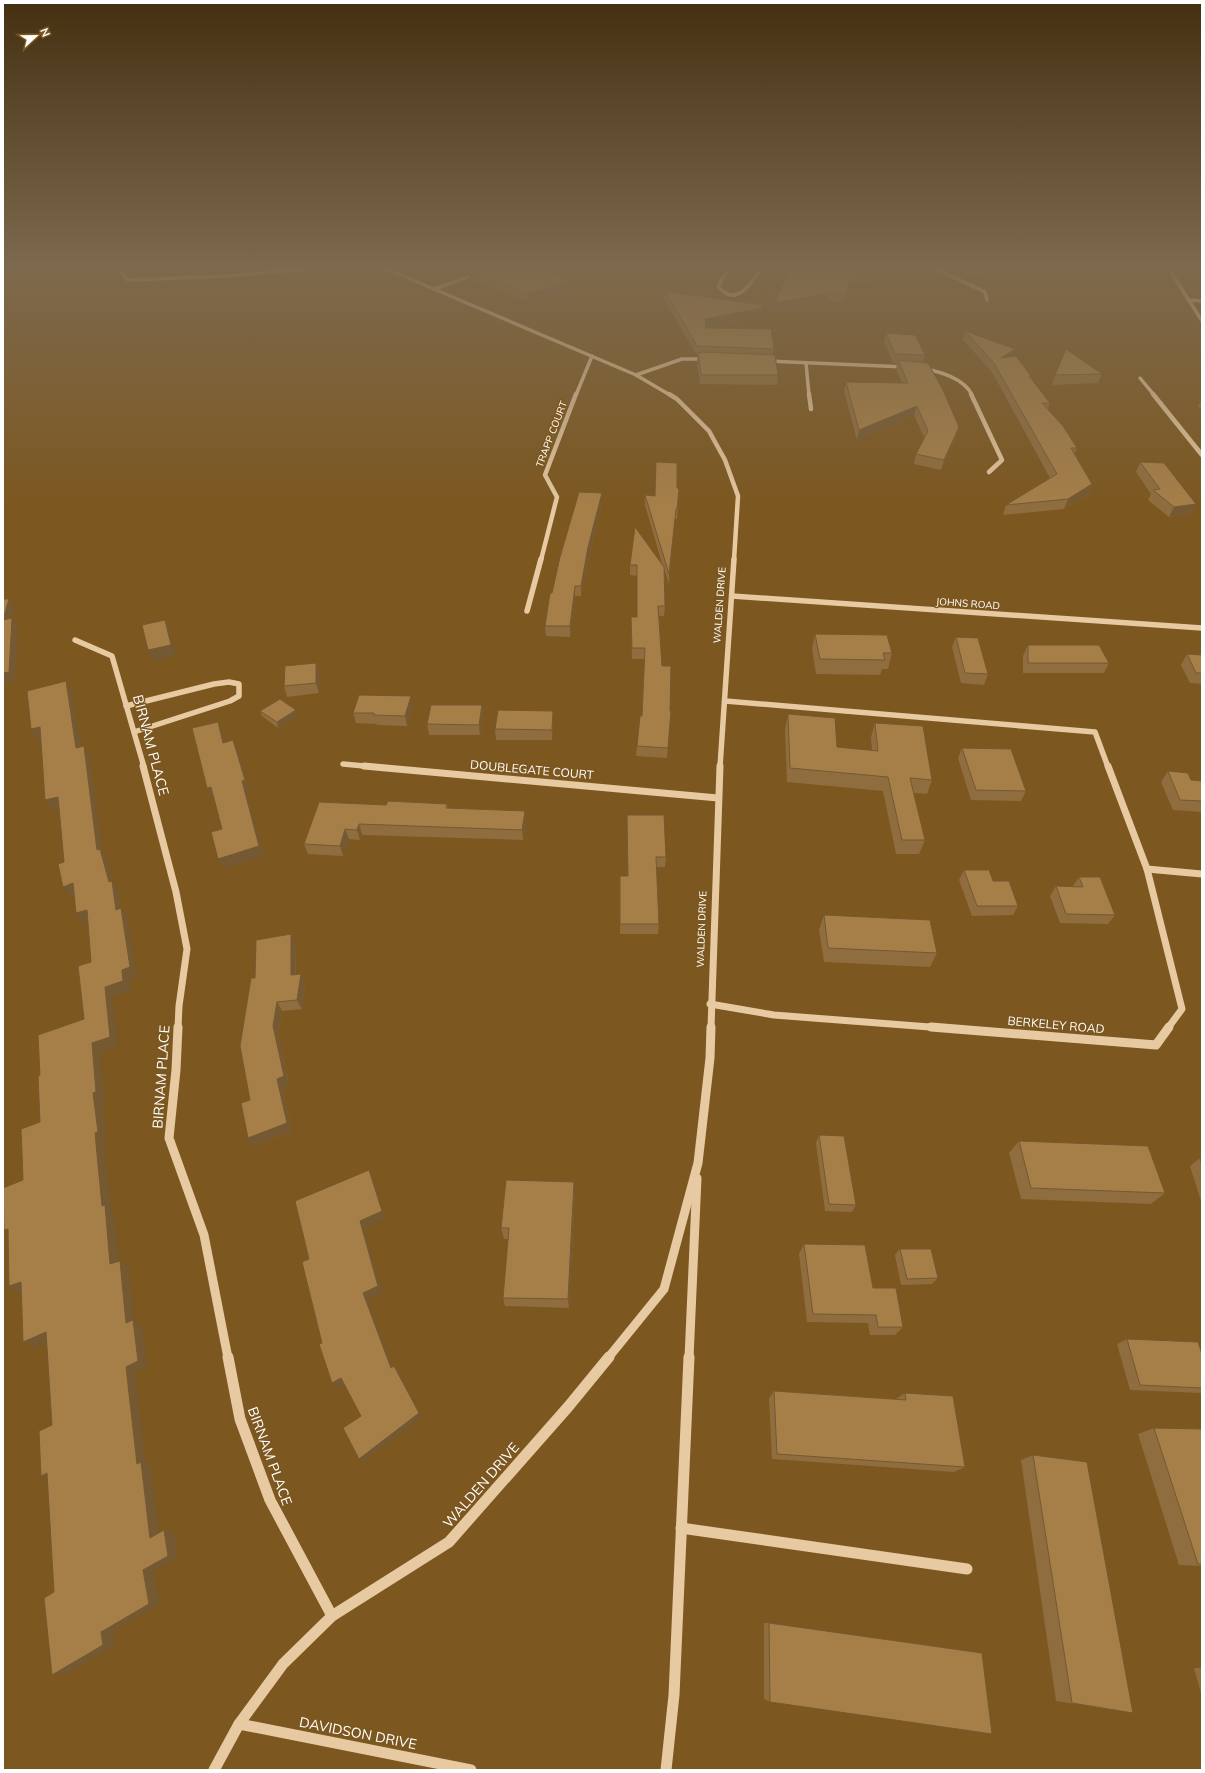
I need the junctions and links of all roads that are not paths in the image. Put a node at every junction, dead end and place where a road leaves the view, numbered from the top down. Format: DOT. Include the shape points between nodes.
graph roads {
  1 [pos="570,347"];
  2 [pos="592,356"];
  3 [pos="710,359"];
  4 [pos="758,361"];
  5 [pos="806,363"];
  6 [pos="914,367"];
  7 [pos="921,367"];
  8 [pos="636,374"];
  9 [pos="1140,378"];
  10 [pos="811,409"];
  11 [pos="1202,456"];
  12 [pos="989,472"];
  13 [pos="732,596"];
  14 [pos="527,611"];
  15 [pos="1202,628"];
  16 [pos="75,640"];
  17 [pos="725,701"];
  18 [pos="126,706"];
  19 [pos="134,732"];
  20 [pos="343,764"];
  21 [pos="718,798"];
  22 [pos="1147,869"];
  23 [pos="1202,874"];
  24 [pos="710,1004"];
  25 [pos="698,1163"];
  26 [pos="681,1528"];
  27 [pos="968,1569"];
  28 [pos="332,1616"];
  29 [pos="239,1724"];
  30 [pos="214,1770"];
  31 [pos="471,1770"];
  32 [pos="666,1770"];
  1 -- 2 [label="street, WALDEN DRIVE"];
  2 -- 8 [label="street, WALDEN DRIVE"];
  2 -- 14 [label="street, TRAPP COURT" via="545,476 557,497"];
  3 -- 8 [label="street" via="682,359"];
  4 -- 5 [label="street"];
  5 -- 6 [label="street"];
  5 -- 10 [label="street"];
  7 -- 12 [label="street" via="960,381 969,389 1002,460"];
  8 -- 13 [label="street, WALDEN DRIVE" via="677,399 708,431 725,460 738,496"];
  9 -- 11 [label="street"];
  13 -- 15 [label="street, JOHNS ROAD"];
  13 -- 17 [label="street, WALDEN DRIVE"];
  16 -- 18 [label="street, BIRNAM PLACE" via="112,656"];
  17 -- 21 [label="street, WALDEN DRIVE"];
  17 -- 22 [label="street" via="1095,732"];
  18 -- 19 [label="street, BIRNAM PLACE"];
  18 -- 19 [label="street" via="214,684 239,684 239,696 230,701"];
  19 -- 28 [label="street, BIRNAM PLACE" via="176,892 187,949 179,1006 169,1138 204,1235 240,1419 270,1500"];
  20 -- 21 [label="street, DOUBLEGATE COURT"];
  21 -- 24 [label="street, WALDEN DRIVE"];
  22 -- 23 [label="street"];
  22 -- 24 [label="street, BERKELEY ROAD" via="1182,1009 1156,1045 774,1014"];
  24 -- 25 [label="street, WALDEN DRIVE" via="710,1058"];
  25 -- 26 [label="street, WALDEN DRIVE"];
  25 -- 28 [label="street, WALDEN DRIVE" via="664,1288 568,1407 449,1542"];
  26 -- 27 [label="street"];
  26 -- 32 [label="street, WALDEN DRIVE" via="674,1695"];
  28 -- 29 [label="street, WALDEN DRIVE" via="283,1664"];
  29 -- 30 [label="street, WALDEN DRIVE"];
  29 -- 31 [label="street, DAVIDSON DRIVE"];
}
